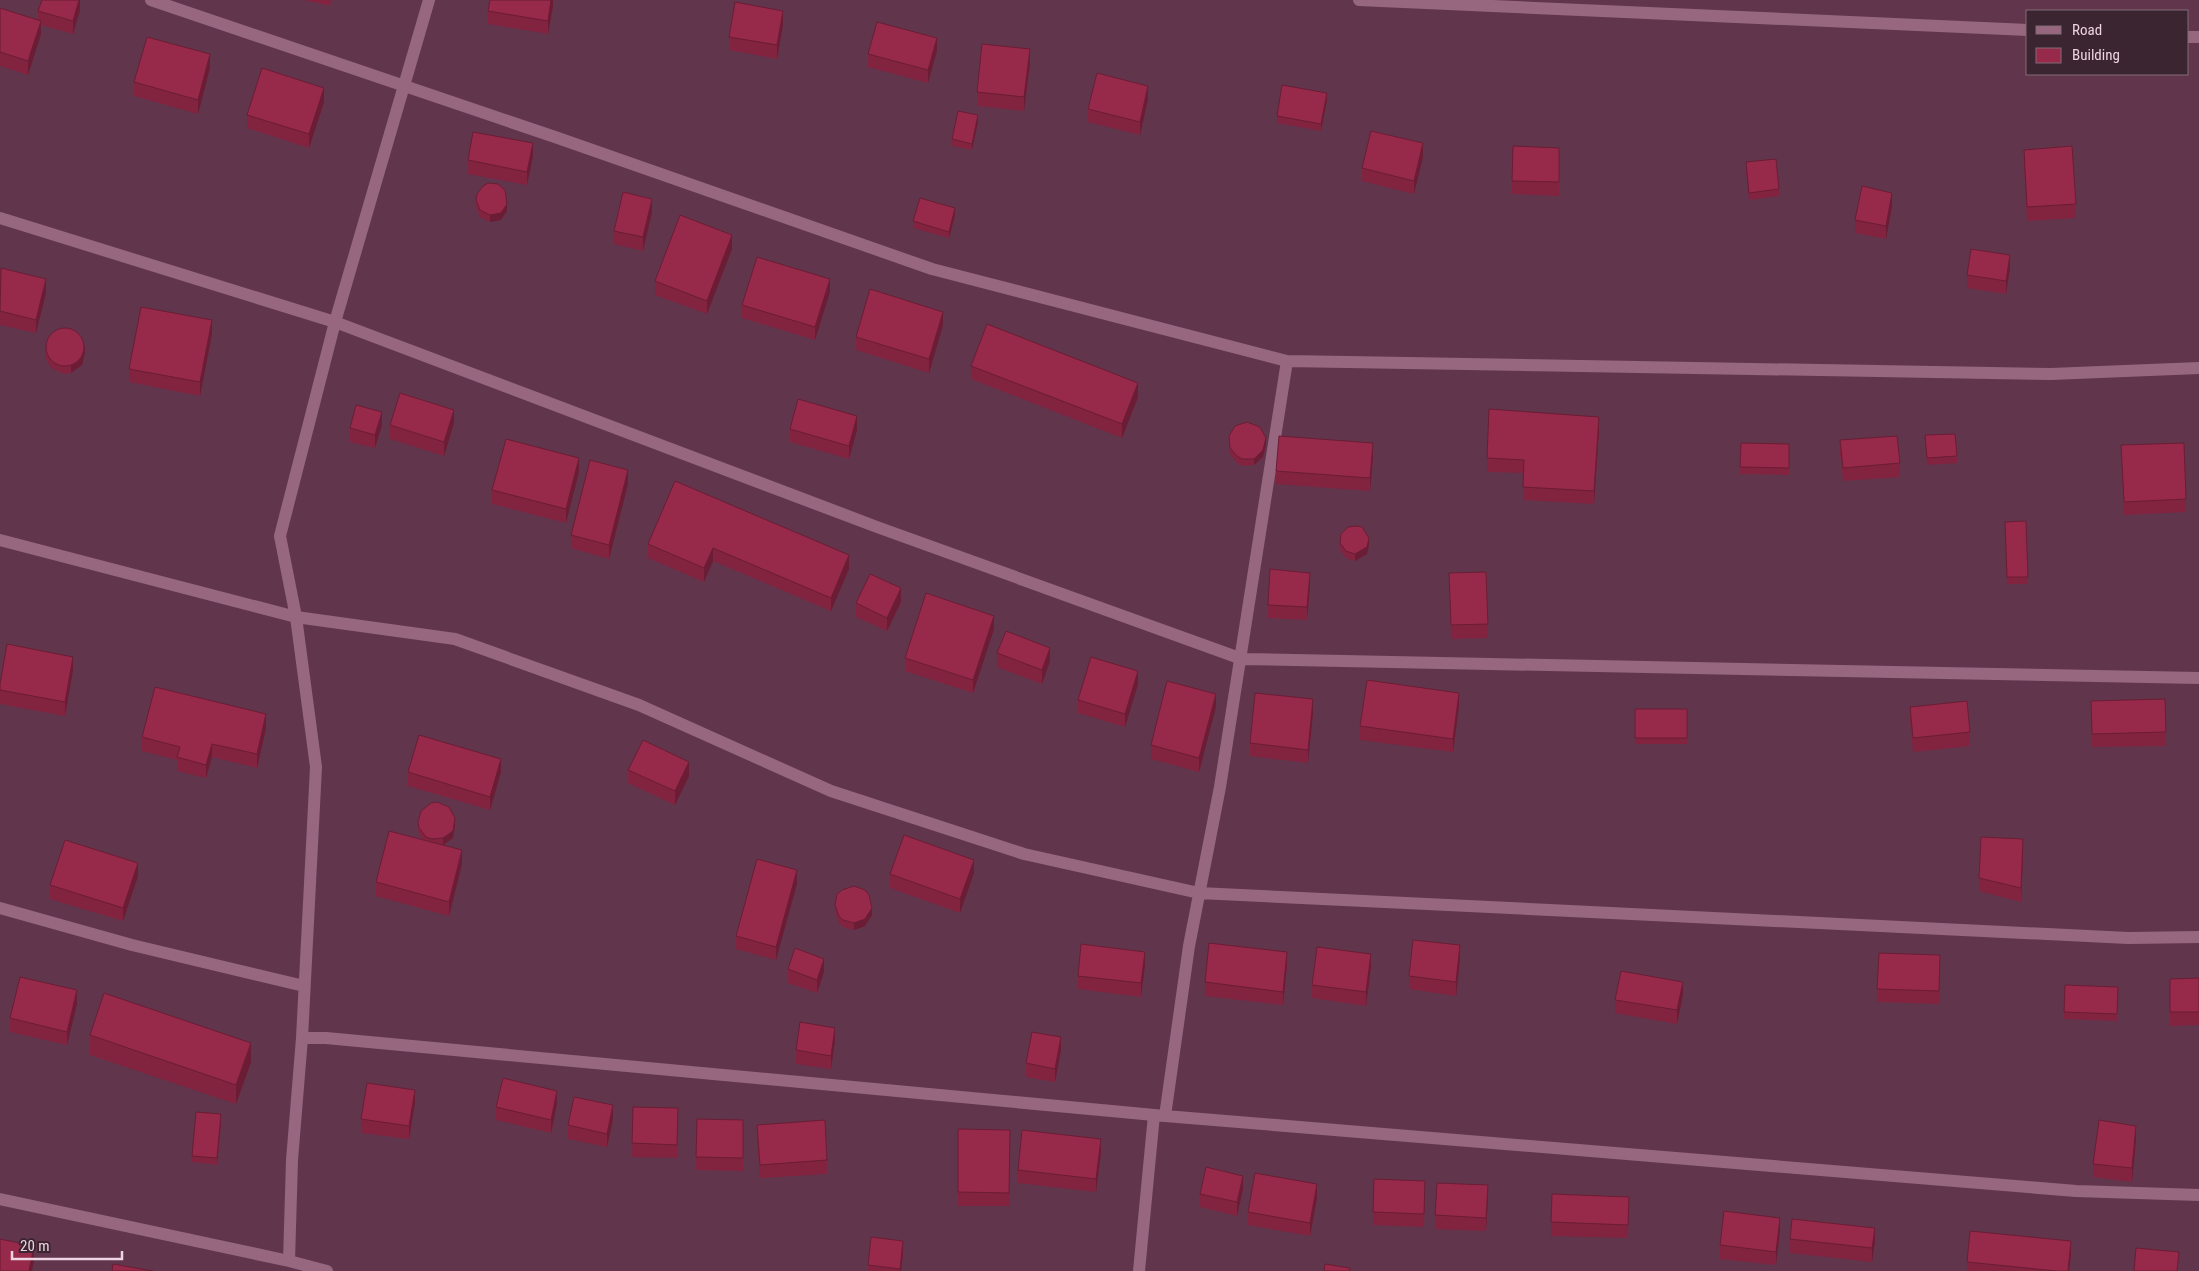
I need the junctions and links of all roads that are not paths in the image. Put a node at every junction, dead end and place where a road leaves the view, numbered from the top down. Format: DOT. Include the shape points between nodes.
graph roads {
  1 [pos="151,0"];
  2 [pos="429,0"];
  3 [pos="1359,0"];
  4 [pos="2026,30"];
  5 [pos="405,86"];
  6 [pos="0,218"];
  7 [pos="335,322"];
  8 [pos="1287,361"];
  9 [pos="2199,368"];
  10 [pos="0,540"];
  11 [pos="296,617"];
  12 [pos="1242,659"];
  13 [pos="2199,678"];
  14 [pos="1199,893"];
  15 [pos="0,908"];
  16 [pos="2199,937"];
  17 [pos="304,986"];
  18 [pos="302,1038"];
  19 [pos="1160,1116"];
  20 [pos="2199,1195"];
  21 [pos="0,1200"];
  22 [pos="289,1261"];
  23 [pos="327,1271"];
  24 [pos="1139,1271"];
  1 -- 5 [label="street"];
  2 -- 5 [label="street"];
  3 -- 4 [label="street"];
  5 -- 7 [label="street"];
  5 -- 8 [label="street" via="932,269"];
  6 -- 7 [label="street"];
  7 -- 11 [label="street" via="280,536"];
  7 -- 12 [label="street" via="877,527"];
  8 -- 9 [label="street" via="2051,374"];
  8 -- 12 [label="street"];
  10 -- 11 [label="street"];
  11 -- 14 [label="street" via="455,639 638,705 831,791 1024,854"];
  11 -- 17 [label="street" via="316,766"];
  12 -- 13 [label="street"];
  12 -- 14 [label="street"];
  14 -- 16 [label="street" via="2108,937"];
  14 -- 19 [label="street"];
  15 -- 17 [label="street" via="132,945"];
  17 -- 18 [label="street"];
  18 -- 19 [label="street"];
  18 -- 22 [label="street" via="292,1160"];
  19 -- 20 [label="street" via="2076,1191"];
  19 -- 24 [label="street"];
  21 -- 22 [label="street"];
  22 -- 23 [label="street"];
}
